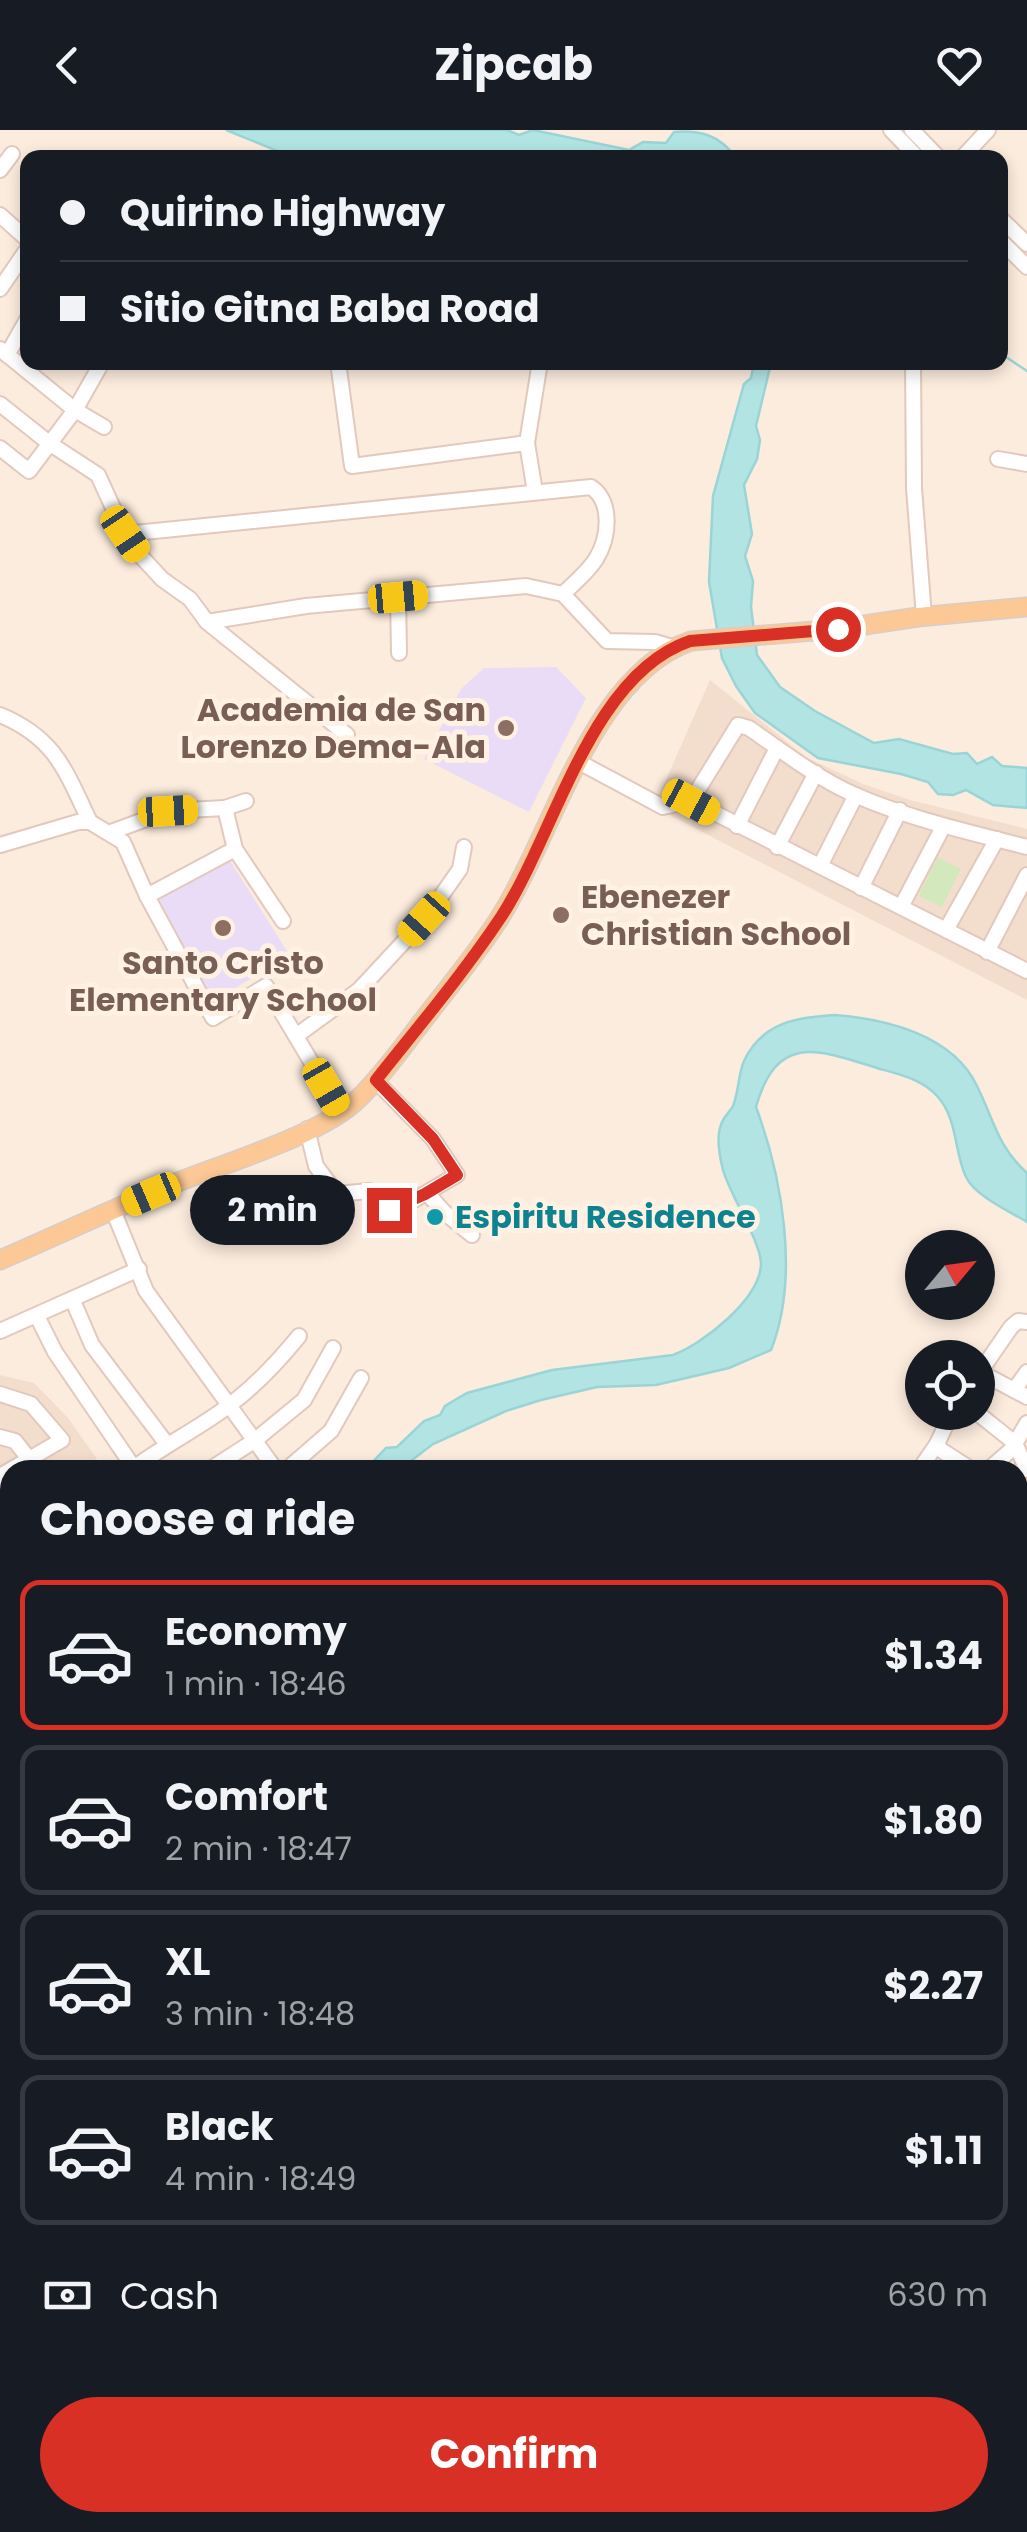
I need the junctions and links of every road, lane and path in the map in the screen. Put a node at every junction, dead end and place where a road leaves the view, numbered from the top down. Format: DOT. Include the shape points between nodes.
graph roads {
  1 [pos="891,130"];
  2 [pos="912,130"];
  3 [pos="988,130"];
  4 [pos="910,150"];
  5 [pos="931,150"];
  6 [pos="969,150"];
  7 [pos="12,154"];
  8 [pos="0,170"];
  9 [pos="1008,226"];
  10 [pos="1027,244"];
  11 [pos="1008,248"];
  12 [pos="20,260"];
  13 [pos="1027,267"];
  14 [pos="0,289"];
  15 [pos="20,329"];
  16 [pos="3,352"];
  17 [pos="25,370"];
  18 [pos="98,370"];
  19 [pos="339,370"];
  20 [pos="539,370"];
  21 [pos="914,370"];
  22 [pos="0,404"];
  23 [pos="75,410"];
  24 [pos="104,427"];
  25 [pos="527,443"];
  26 [pos="48,444"];
  27 [pos="0,448"];
  28 [pos="998,459"];
  29 [pos="1027,464"];
  30 [pos="536,492"];
  31 [pos="125,534"];
  32 [pos="563,594"];
  33 [pos="398,597"];
  34 [pos="1027,607"];
  35 [pos="924,617"];
  36 [pos="207,622"];
  37 [pos="672,647"];
  38 [pos="399,653"];
  39 [pos="0,715"];
  40 [pos="347,734"];
  41 [pos="777,748"];
  42 [pos="579,762"];
  43 [pos="816,773"];
  44 [pos="856,795"];
  45 [pos="246,801"];
  46 [pos="691,802"];
  47 [pos="225,808"];
  48 [pos="900,810"];
  49 [pos="90,822"];
  50 [pos="737,826"];
  51 [pos="943,827"];
  52 [pos="111,832"];
  53 [pos="997,839"];
  54 [pos="0,846"];
  55 [pos="1027,846"];
  56 [pos="464,847"];
  57 [pos="777,847"];
  58 [pos="234,849"];
  59 [pos="820,866"];
  60 [pos="1027,875"];
  61 [pos="861,888"];
  62 [pos="148,896"];
  63 [pos="901,908"];
  64 [pos="283,921"];
  65 [pos="946,930"];
  66 [pos="987,952"];
  67 [pos="1027,971"];
  68 [pos="296,1036"];
  69 [pos="376,1080"];
  70 [pos="341,1112"];
  71 [pos="307,1129"];
  72 [pos="427,1193"];
  73 [pos="113,1210"];
  74 [pos="472,1235"];
  75 [pos="0,1260"];
  76 [pos="139,1269"];
  77 [pos="73,1301"];
  78 [pos="37,1316"];
  79 [pos="1027,1322"];
  80 [pos="0,1331"];
  81 [pos="299,1336"];
  82 [pos="334,1348"];
  83 [pos="995,1350"];
  84 [pos="1027,1372"];
  85 [pos="361,1378"];
  86 [pos="995,1381"];
  87 [pos="0,1394"];
  88 [pos="1020,1394"];
  89 [pos="228,1406"];
  90 [pos="995,1422"];
  91 [pos="944,1430"];
  92 [pos="1023,1436"];
  93 [pos="0,1437"];
  94 [pos="254,1441"];
  95 [pos="166,1443"];
  96 [pos="937,1444"];
  97 [pos="28,1459"];
  98 [pos="127,1460"];
  99 [pos="144,1460"];
  100 [pos="225,1460"];
  101 [pos="268,1460"];
  102 [pos="298,1460"];
  103 [pos="926,1460"];
  104 [pos="956,1460"];
  105 [pos="998,1460"];
  1 -- 4 [label="street"];
  2 -- 5 [label="street"];
  3 -- 6 [label="street"];
  7 -- 8 [label="street"];
  9 -- 10 [label="street"];
  11 -- 13 [label="street"];
  12 -- 14 [label="street"];
  15 -- 16 [label="street"];
  17 -- 23 [label="street"];
  18 -- 23 [label="street"];
  19 -- 25 [label="street" via="352,466"];
  20 -- 25 [label="street"];
  21 -- 35 [label="street"];
  22 -- 26 [label="street"];
  23 -- 24 [label="street"];
  23 -- 26 [label="street"];
  25 -- 30 [label="street"];
  26 -- 27 [label="street" via="29,471"];
  26 -- 31 [label="street" via="98,475"];
  28 -- 29 [label="street"];
  30 -- 31 [label="street"];
  30 -- 32 [label="street" via="591,487 606,504 598,558"];
  31 -- 36 [label="street"];
  32 -- 33 [label="street" via="526,586"];
  32 -- 37 [label="street" via="607,641"];
  33 -- 36 [label="street"];
  33 -- 38 [label="street"];
  34 -- 35 [label="main road"];
  35 -- 37 [label="main road"];
  36 -- 40 [label="street"];
  37 -- 42 [label="main road" via="626,688"];
  39 -- 49 [label="street" via="23,724 58,756"];
  41 -- 43 [label="street"];
  41 -- 46 [label="street" via="738,725"];
  41 -- 50 [label="street"];
  42 -- 46 [label="street" via="663,807"];
  42 -- 69 [label="main road" via="500,918"];
  43 -- 44 [label="street"];
  43 -- 57 [label="street"];
  44 -- 48 [label="street"];
  44 -- 59 [label="street"];
  45 -- 47 [label="street"];
  46 -- 50 [label="street"];
  47 -- 52 [label="street" via="168,811"];
  47 -- 58 [label="street"];
  48 -- 51 [label="street"];
  48 -- 61 [label="street"];
  49 -- 52 [label="street"];
  49 -- 54 [label="street"];
  50 -- 57 [label="street"];
  51 -- 53 [label="street"];
  51 -- 63 [label="street"];
  52 -- 62 [label="street" via="123,842"];
  53 -- 55 [label="street"];
  53 -- 65 [label="street"];
  56 -- 68 [label="street" via="460,869 424,919 360,990"];
  57 -- 59 [label="street"];
  58 -- 62 [label="street"];
  58 -- 64 [label="street"];
  59 -- 61 [label="street"];
  60 -- 66 [label="street"];
  61 -- 63 [label="street"];
  62 -- 68 [label="street" via="214,1018 266,986"];
  63 -- 65 [label="street"];
  65 -- 66 [label="street"];
  66 -- 67 [label="street"];
  68 -- 70 [label="street"];
  69 -- 70 [label="main road"];
  69 -- 72 [label="street" via="433,1139 457,1175"];
  70 -- 71 [label="main road"];
  71 -- 72 [label="street" via="316,1166 337,1194 370,1190 378,1213"];
  71 -- 73 [label="main road"];
  72 -- 74 [label="street"];
  73 -- 75 [label="main road"];
  73 -- 76 [label="street"];
  76 -- 77 [label="street"];
  76 -- 89 [label="street" via="146,1291"];
  77 -- 78 [label="street"];
  77 -- 95 [label="street" via="92,1345"];
  78 -- 80 [label="street"];
  78 -- 98 [label="street"];
  79 -- 83 [label="street" via="1011,1327"];
  81 -- 89 [label="street"];
  82 -- 94 [label="street" via="304,1400"];
  84 -- 88 [label="street"];
  85 -- 102 [label="street" via="332,1431"];
  86 -- 88 [label="street"];
  87 -- 97 [label="street" via="31,1404 62,1440"];
  89 -- 94 [label="street"];
  89 -- 95 [label="street"];
  90 -- 92 [label="street"];
  91 -- 96 [label="street"];
  92 -- 105 [label="street"];
  93 -- 97 [label="street" via="14,1441"];
  94 -- 100 [label="street"];
  94 -- 101 [label="street"];
  95 -- 99 [label="street"];
  96 -- 103 [label="street"];
  96 -- 104 [label="street"];
}
